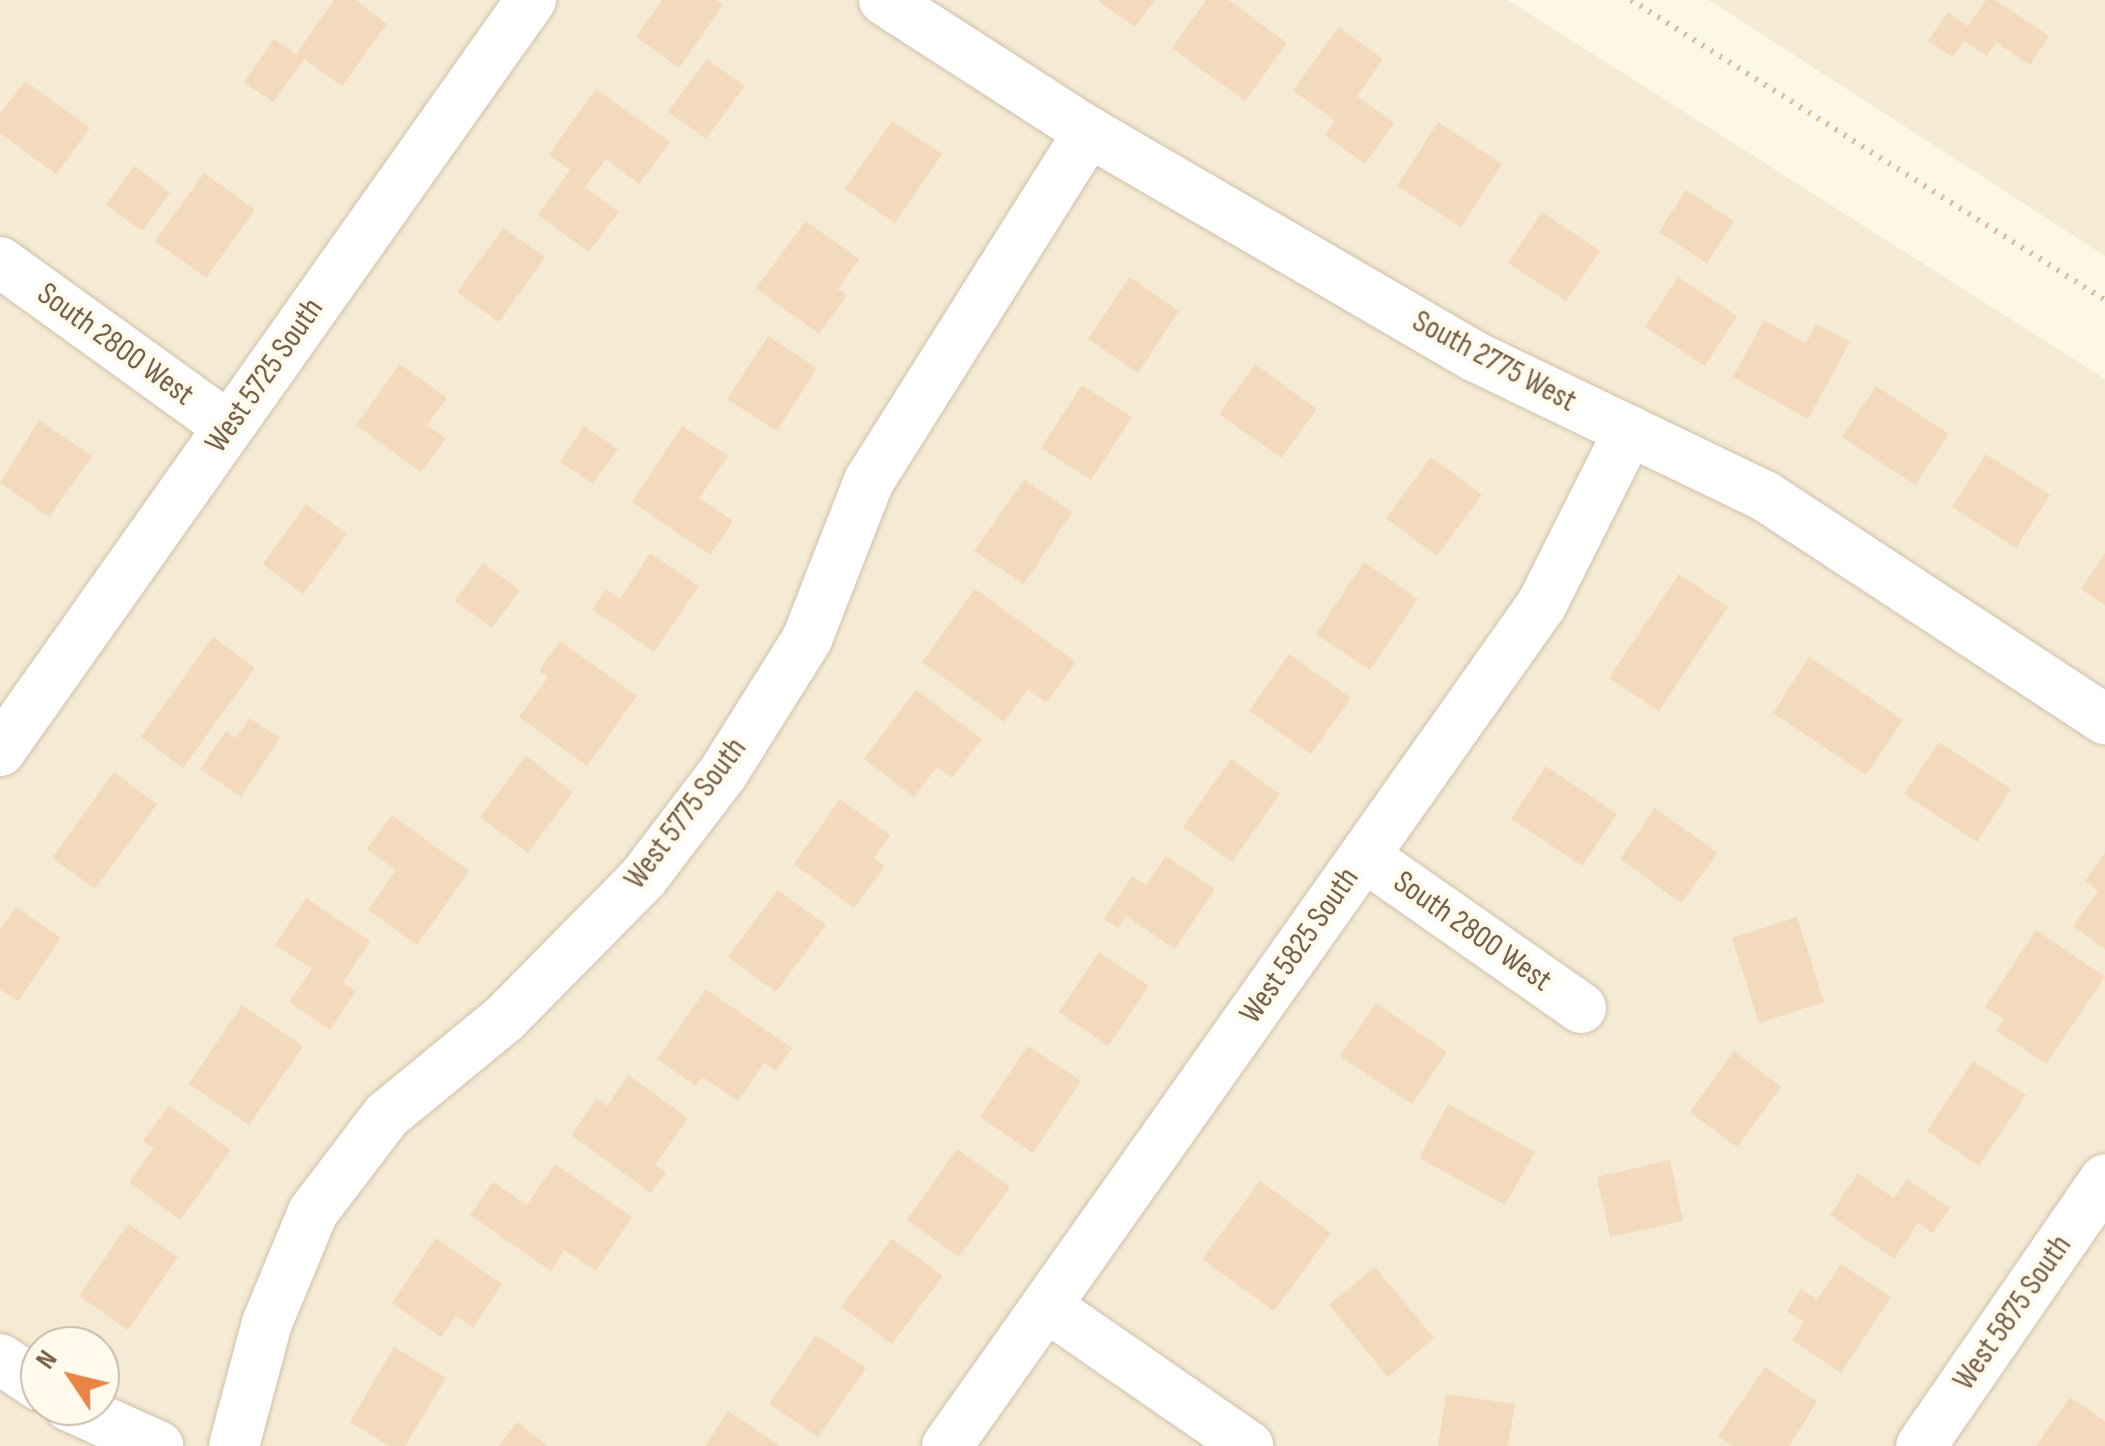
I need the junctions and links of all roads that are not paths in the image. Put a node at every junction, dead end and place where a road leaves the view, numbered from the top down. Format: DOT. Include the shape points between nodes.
graph roads {
  1 [pos="531,0"];
  2 [pos="884,0"];
  3 [pos="1089,132"];
  4 [pos="0,262"];
  5 [pos="229,427"];
  6 [pos="1630,431"];
  7 [pos="2105,719"];
  8 [pos="0,751"];
  9 [pos="1364,856"];
  10 [pos="1581,1008"];
  11 [pos="2105,1179"];
  12 [pos="1046,1306"];
  13 [pos="114,1426"];
  14 [pos="158,1446"];
  15 [pos="234,1446"];
  16 [pos="947,1446"];
  17 [pos="1248,1446"];
  18 [pos="1921,1446"];
  1 -- 5 [label="street, West 5725 South"];
  2 -- 3 [label="street, South 2775 West"];
  3 -- 6 [label="street, South 2775 West" via="1474,356"];
  3 -- 15 [label="street, West 5775 South" via="869,481 807,639 722,773 643,878 504,1019 386,1115 313,1212 267,1323"];
  4 -- 5 [label="street, South 2800 West"];
  5 -- 8 [label="street, West 5725 South"];
  6 -- 7 [label="street, South 2775 West" via="1765,496"];
  6 -- 9 [label="street, West 5825 South" via="1542,604"];
  9 -- 10 [label="street, South 2800 West"];
  9 -- 12 [label="street, West 5825 South"];
  11 -- 18 [label="street, West 5875 South"];
  12 -- 16 [label="street, West 5825 South"];
  12 -- 17 [label="street"];
  13 -- 14 [label="street"];
}
